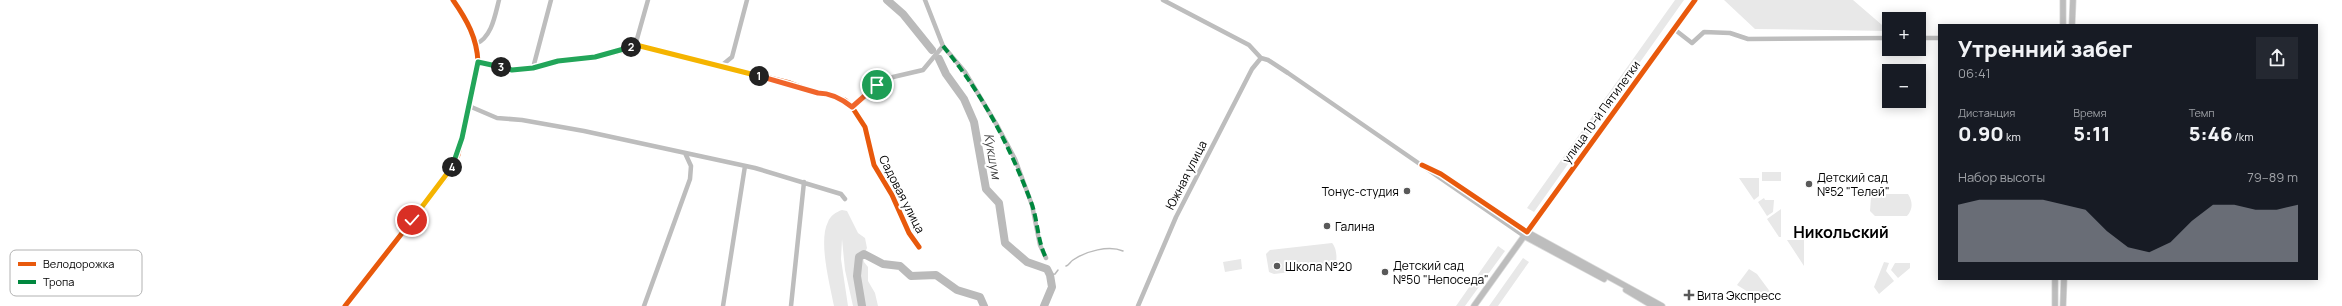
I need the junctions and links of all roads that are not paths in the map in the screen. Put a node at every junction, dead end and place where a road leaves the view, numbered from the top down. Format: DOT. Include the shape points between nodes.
graph roads {
  1 [pos="453,0"];
  2 [pos="499,0"];
  3 [pos="551,0"];
  4 [pos="648,0"];
  5 [pos="746,0"];
  6 [pos="925,0"];
  7 [pos="1694,0"];
  8 [pos="2063,0"];
  9 [pos="2073,0"];
  10 [pos="1165,1"];
  11 [pos="2063,24"];
  12 [pos="2072,24"];
  13 [pos="1674,29"];
  14 [pos="1882,38"];
  15 [pos="1926,38"];
  16 [pos="1938,38"];
  17 [pos="476,44"];
  18 [pos="635,46"];
  19 [pos="943,46"];
  20 [pos="732,57"];
  21 [pos="1261,58"];
  22 [pos="478,62"];
  23 [pos="721,66"];
  24 [pos="533,68"];
  25 [pos="735,70"];
  26 [pos="469,106"];
  27 [pos="852,107"];
  28 [pos="685,153"];
  29 [pos="744,166"];
  30 [pos="804,182"];
  31 [pos="845,199"];
  32 [pos="1526,234"];
  33 [pos="919,247"];
  34 [pos="1046,258"];
  35 [pos="2055,280"];
  36 [pos="2064,280"];
  37 [pos="345,306"];
  38 [pos="644,306"];
  39 [pos="723,306"];
  40 [pos="791,306"];
  41 [pos="1138,306"];
  42 [pos="1474,306"];
  43 [pos="1654,306"];
  44 [pos="1662,306"];
  45 [pos="2054,306"];
  46 [pos="2063,306"];
  1 -- 17 [label="street" via="472,29"];
  2 -- 17 [label="street" via="489,31 485,38"];
  3 -- 24 [label="street"];
  4 -- 18 [label="street"];
  5 -- 20 [label="street"];
  6 -- 19 [label="street"];
  7 -- 13 [label="street, улица 10-й Пятилетки"];
  8 -- 11 [label="main road"];
  9 -- 12 [label="main road"];
  10 -- 21 [label="street" via="1249,45"];
  13 -- 14 [label="street" via="1692,43 1704,32 1730,32 1748,39"];
  13 -- 32 [label="street, улица 10-й Пятилетки"];
  15 -- 16 [label="street"];
  17 -- 22 [label="street"];
  18 -- 23 [label="street"];
  18 -- 24 [label="street" via="595,57 558,61"];
  19 -- 27 [label="street" via="923,70 893,77 871,89"];
  19 -- 34 [label="street" via="965,72 1015,159 1032,205 1040,245"];
  20 -- 23 [label="street"];
  20 -- 25 [label="street"];
  21 -- 32 [label="street" via="1268,60"];
  21 -- 41 [label="street, Южная улица" via="1252,69 1181,207"];
  22 -- 24 [label="street" via="512,70"];
  22 -- 26 [label="street"];
  23 -- 25 [label="street"];
  25 -- 27 [label="street" via="826,93 845,100"];
  26 -- 28 [label="street" via="498,118 536,122"];
  26 -- 37 [label="street" via="453,166"];
  27 -- 33 [label="street, Садовая улица" via="865,127 874,165 892,195 909,233"];
  28 -- 29 [label="street"];
  28 -- 38 [label="street" via="691,166 690,179"];
  29 -- 30 [label="street"];
  29 -- 39 [label="street"];
  30 -- 31 [label="street" via="841,194"];
  30 -- 40 [label="street"];
  32 -- 42 [label="main road, улица 10-й Пятилетки"];
  32 -- 43 [label="main road"];
  32 -- 44 [label="main road"];
  35 -- 45 [label="main road"];
  36 -- 46 [label="main road"];
}
